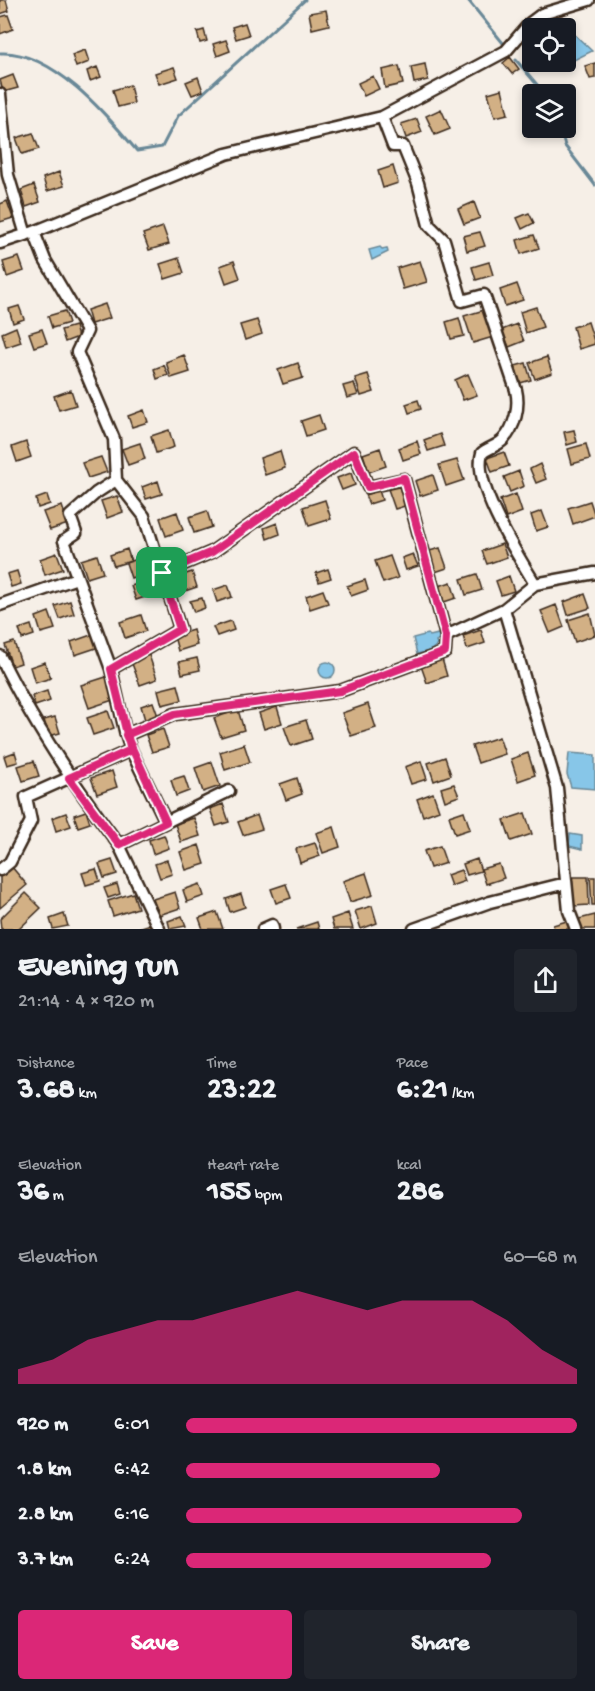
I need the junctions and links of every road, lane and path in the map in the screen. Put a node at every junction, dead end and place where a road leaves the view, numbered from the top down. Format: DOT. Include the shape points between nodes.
graph roads {
  1 [pos="589,0"];
  2 [pos="0,94"];
  3 [pos="382,117"];
  4 [pos="30,234"];
  5 [pos="0,243"];
  6 [pos="116,480"];
  7 [pos="162,573"];
  8 [pos="595,573"];
  9 [pos="77,578"];
  10 [pos="535,584"];
  11 [pos="0,605"];
  12 [pos="504,609"];
  13 [pos="446,636"];
  14 [pos="0,656"];
  15 [pos="111,669"];
  16 [pos="126,735"];
  17 [pos="131,750"];
  18 [pos="69,778"];
  19 [pos="229,791"];
  20 [pos="166,822"];
  21 [pos="119,845"];
  22 [pos="0,870"];
  23 [pos="566,883"];
  24 [pos="159,929"];
  25 [pos="263,929"];
  26 [pos="273,929"];
  27 [pos="414,929"];
  28 [pos="576,929"];
  1 -- 3 [label="street" via="542,14 506,51"];
  2 -- 4 [label="street" via="8,175"];
  3 -- 4 [label="street" via="226,154"];
  3 -- 10 [label="street" via="393,146 403,146 429,225 444,240 462,301 484,295 516,390 515,419 503,440 482,453 480,466 502,525"];
  4 -- 5 [label="street"];
  4 -- 6 [label="street" via="87,331 77,352 114,439"];
  6 -- 7 [label="street" via="144,516"];
  6 -- 9 [label="street" via="70,516 76,533 64,541"];
  7 -- 13 [label="street" via="212,552 354,452 368,487 404,478"];
  7 -- 15 [label="street" via="180,629"];
  8 -- 10 [label="street"];
  9 -- 11 [label="street"];
  9 -- 15 [label="street"];
  10 -- 12 [label="street"];
  12 -- 13 [label="street"];
  12 -- 23 [label="street" via="557,788"];
  13 -- 16 [label="street" via="445,652 340,691 175,714"];
  14 -- 18 [label="street"];
  15 -- 16 [label="street"];
  16 -- 17 [label="street"];
  17 -- 18 [label="street"];
  17 -- 20 [label="street"];
  18 -- 21 [label="street"];
  18 -- 22 [label="street" via="26,797 31,821 10,862"];
  19 -- 20 [label="street"];
  20 -- 21 [label="street"];
  21 -- 24 [label="street"];
  23 -- 27 [label="street" via="490,902"];
  23 -- 28 [label="street" via="569,911"];
  25 -- 26 [label="street" via="272,925"];
}
